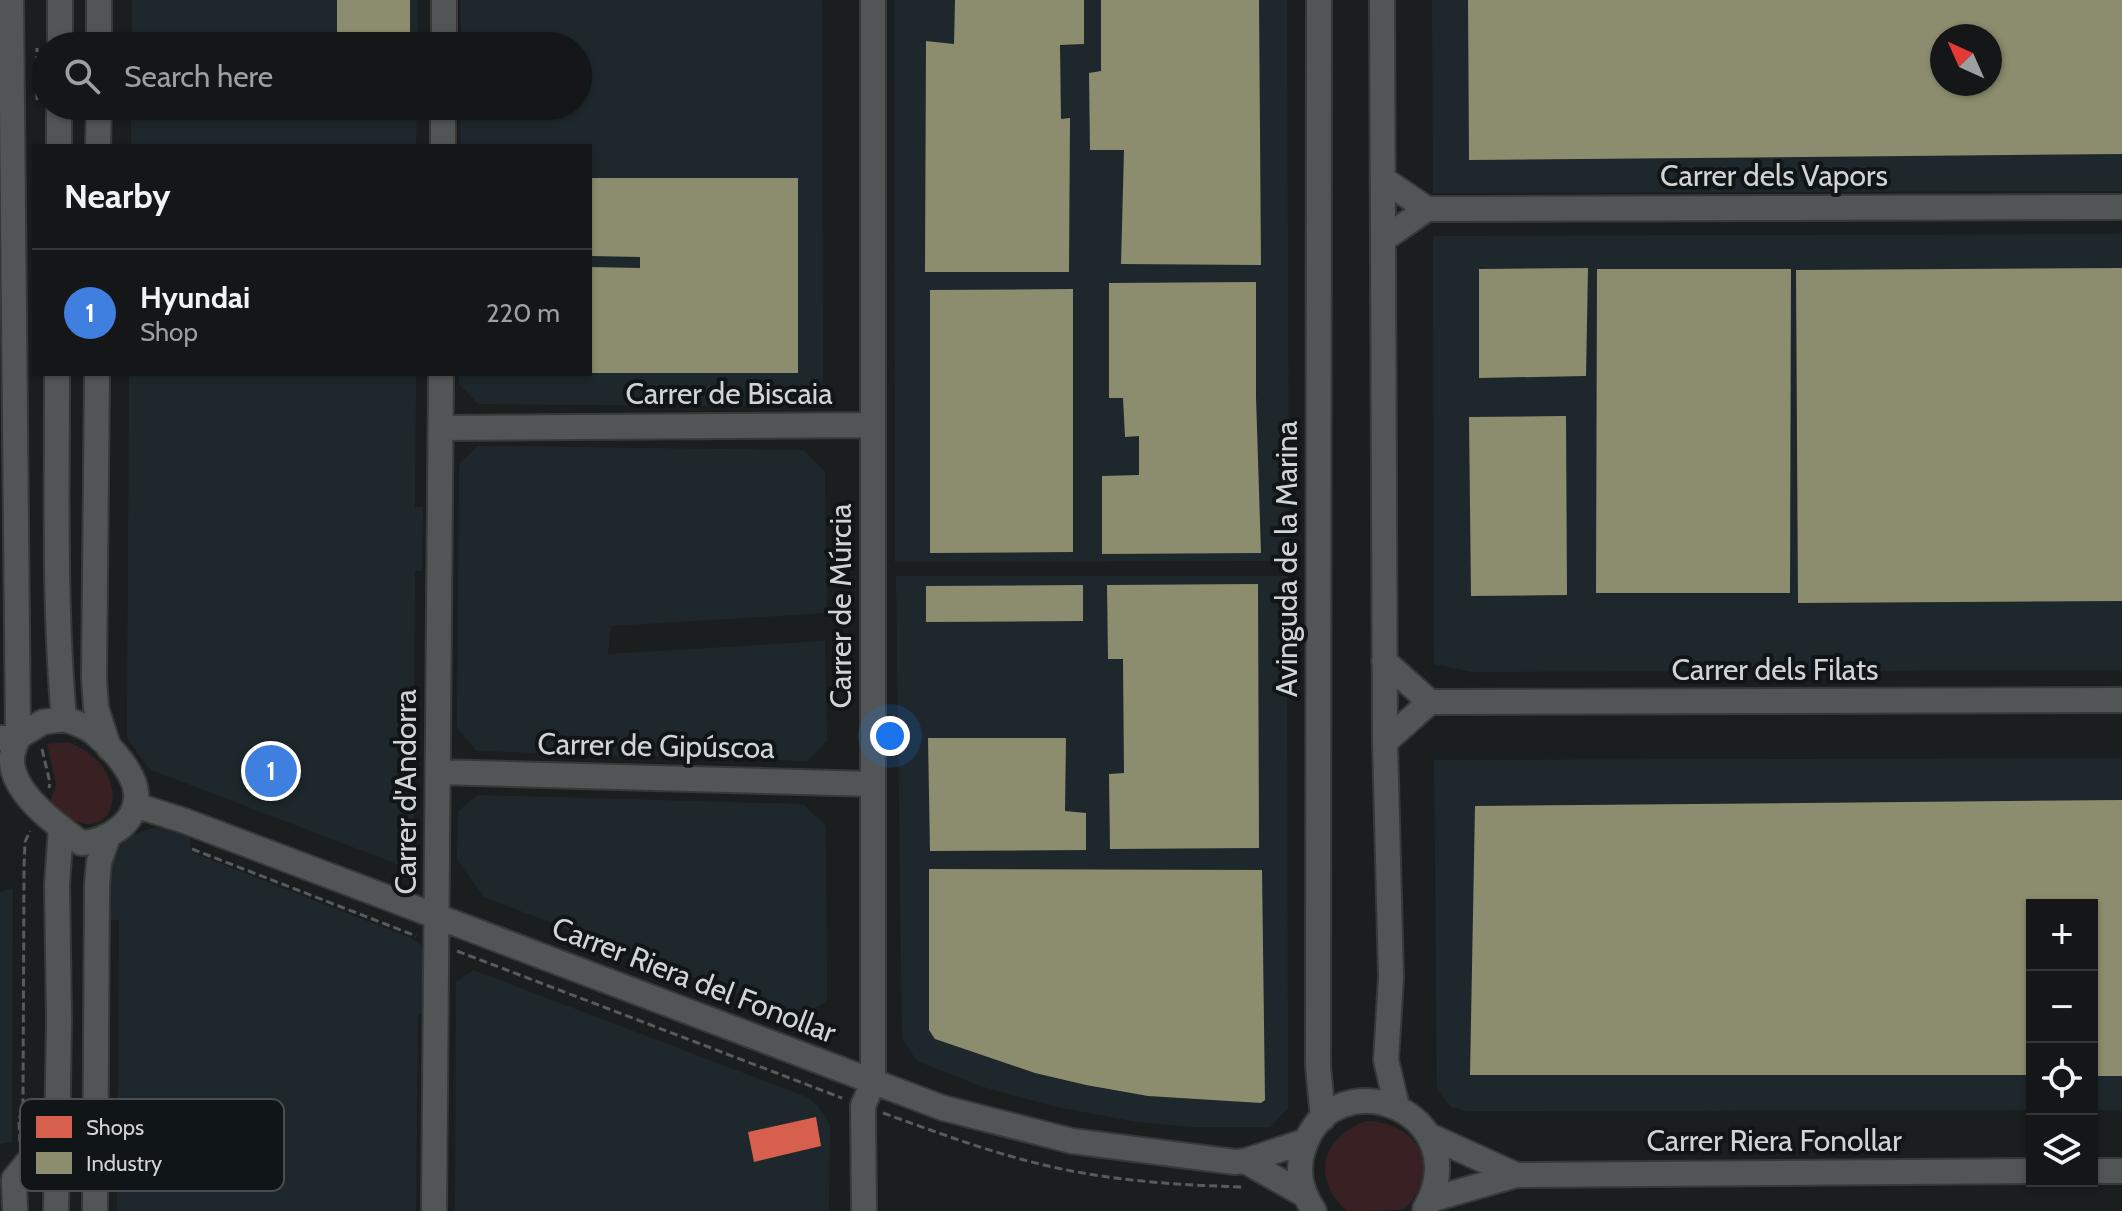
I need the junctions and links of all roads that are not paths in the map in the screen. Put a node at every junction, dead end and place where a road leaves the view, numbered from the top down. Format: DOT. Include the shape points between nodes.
graph roads {
  1 [pos="11,0"];
  2 [pos="60,0"];
  3 [pos="99,0"];
  4 [pos="444,0"];
  5 [pos="873,0"];
  6 [pos="1319,0"];
  7 [pos="1382,0"];
  8 [pos="51,32"];
  9 [pos="99,32"];
  10 [pos="444,32"];
  11 [pos="52,120"];
  12 [pos="99,120"];
  13 [pos="443,120"];
  14 [pos="58,144"];
  15 [pos="98,144"];
  16 [pos="443,144"];
  17 [pos="1383,179"];
  18 [pos="2122,207"];
  19 [pos="1427,209"];
  20 [pos="1384,239"];
  21 [pos="57,376"];
  22 [pos="97,376"];
  23 [pos="441,376"];
  24 [pos="873,425"];
  25 [pos="441,428"];
  26 [pos="1384,661"];
  27 [pos="2121,701"];
  28 [pos="1430,702"];
  29 [pos="64,719"];
  30 [pos="9,738"];
  31 [pos="1385,742"];
  32 [pos="109,748"];
  33 [pos="438,772"];
  34 [pos="10,777"];
  35 [pos="873,784"];
  36 [pos="135,805"];
  37 [pos="61,828"];
  38 [pos="108,837"];
  39 [pos="437,917"];
  40 [pos="873,1082"];
  41 [pos="57,1099"];
  42 [pos="96,1099"];
  43 [pos="1397,1107"];
  44 [pos="1323,1118"];
  45 [pos="1428,1135"];
  46 [pos="1306,1141"];
  47 [pos="1245,1161"];
  48 [pos="2026,1171"];
  49 [pos="2098,1171"];
  50 [pos="2122,1171"];
  51 [pos="20,1172"];
  52 [pos="1516,1175"];
  53 [pos="56,1191"];
  54 [pos="95,1191"];
  55 [pos="1309,1203"];
  56 [pos="1427,1205"];
  57 [pos="15,1211"];
  58 [pos="56,1211"];
  59 [pos="95,1211"];
  60 [pos="434,1211"];
  61 [pos="864,1211"];
  1 -- 30 [label="street"];
  2 -- 8 [label="street"];
  3 -- 9 [label="street"];
  4 -- 10 [label="street"];
  5 -- 24 [label="street, Carrer de Múrcia"];
  6 -- 44 [label="street, Avinguda de la Marina" via="1318,1066"];
  7 -- 17 [label="street"];
  11 -- 14 [label="street"];
  12 -- 15 [label="street"];
  13 -- 16 [label="street"];
  17 -- 19 [label="street"];
  17 -- 20 [label="street"];
  18 -- 19 [label="street, Carrer dels Vapors"];
  19 -- 20 [label="street"];
  20 -- 26 [label="street"];
  21 -- 29 [label="street"];
  22 -- 32 [label="street" via="94,678 96,708"];
  23 -- 25 [label="street, Carrer d'Andorra"];
  24 -- 25 [label="street, Carrer de Biscaia"];
  24 -- 35 [label="street, Carrer de Múrcia"];
  25 -- 33 [label="street, Carrer d'Andorra"];
  26 -- 28 [label="street"];
  26 -- 31 [label="street"];
  27 -- 28 [label="street, Carrer dels Filats"];
  28 -- 31 [label="street"];
  29 -- 30 [label="street" via="43,722"];
  29 -- 32 [label="street" via="93,731"];
  30 -- 34 [label="street"];
  31 -- 43 [label="street" via="1391,977 1386,1060"];
  32 -- 36 [label="street" via="128,772 137,792"];
  33 -- 35 [label="street, Carrer de Gipúscoa"];
  33 -- 39 [label="street, Carrer d'Andorra"];
  34 -- 37 [label="street"];
  35 -- 40 [label="street, Carrer de Múrcia"];
  36 -- 38 [label="street" via="124,825"];
  36 -- 39 [label="street, Carrer Riera del Fonollar"];
  37 -- 38 [label="street" via="81,843"];
  37 -- 41 [label="street"];
  38 -- 42 [label="street" via="97,884"];
  39 -- 40 [label="street, Carrer Riera del Fonollar"];
  39 -- 60 [label="street, Carrer d'Andorra"];
  40 -- 47 [label="street, Carrer Riera del Fonollar" via="943,1108 1072,1141"];
  40 -- 61 [label="street, Carrer de Múrcia" via="863,1106"];
  43 -- 44 [label="street" via="1359,1101"];
  43 -- 45 [label="street, Carrer Riera Fonollar"];
  44 -- 46 [label="street"];
  45 -- 52 [label="street, Carrer Riera Fonollar"];
  45 -- 56 [label="street" via="1437,1167"];
  46 -- 47 [label="street"];
  46 -- 55 [label="street" via="1300,1168"];
  47 -- 55 [label="street"];
  48 -- 52 [label="street, Carrer Riera Fonollar"];
  49 -- 50 [label="street"];
  51 -- 57 [label="street" via="14,1179"];
  52 -- 56 [label="street, Carrer Riera Fonollar"];
  53 -- 58 [label="street"];
  54 -- 59 [label="street"];
}
